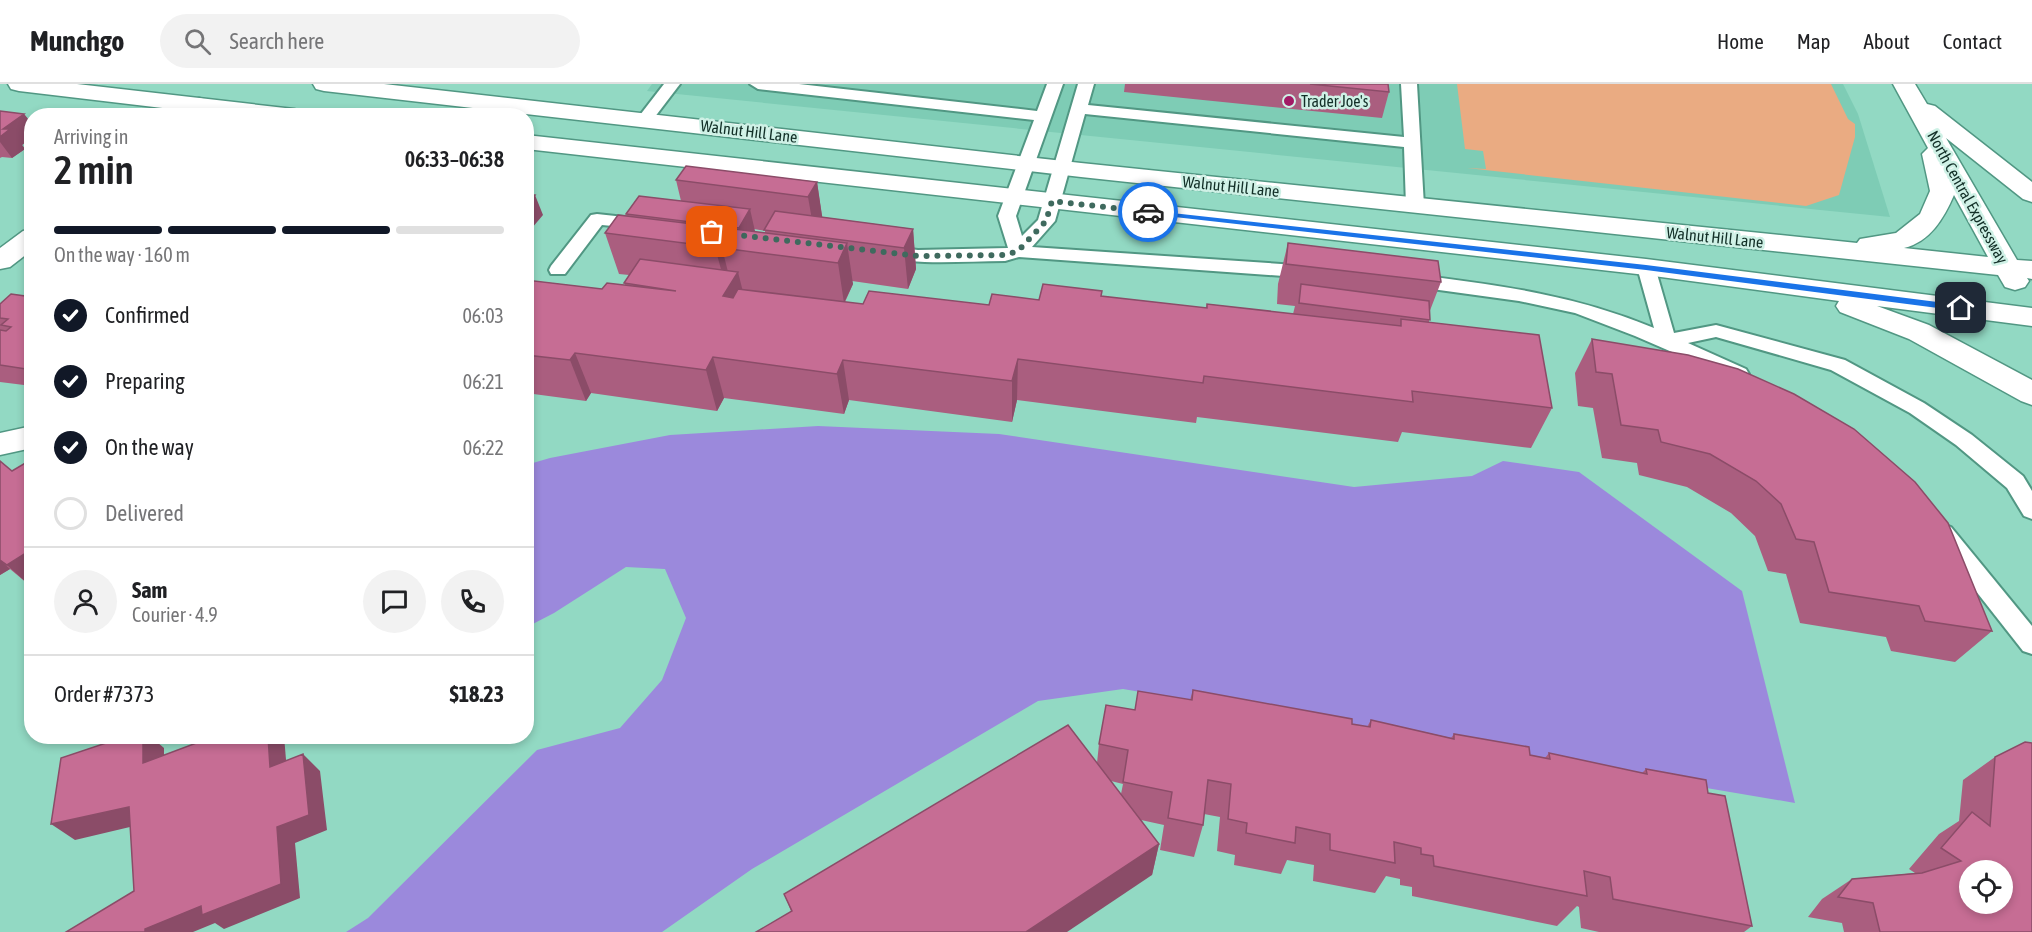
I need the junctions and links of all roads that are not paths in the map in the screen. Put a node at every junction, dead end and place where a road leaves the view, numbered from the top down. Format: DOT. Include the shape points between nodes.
graph roads {
  1 [pos="20,84"];
  2 [pos="228,84"];
  3 [pos="324,84"];
  4 [pos="672,84"];
  5 [pos="758,84"];
  6 [pos="1055,84"];
  7 [pos="1086,84"];
  8 [pos="1409,84"];
  9 [pos="1915,101"];
  10 [pos="178,108"];
  11 [pos="194,108"];
  12 [pos="1079,109"];
  13 [pos="1042,116"];
  14 [pos="645,119"];
  15 [pos="534,143"];
  16 [pos="1412,143"];
  17 [pos="1026,164"];
  18 [pos="1061,168"];
  19 [pos="2032,194"];
  20 [pos="1013,197"];
  21 [pos="1052,201"];
  22 [pos="1415,206"];
  23 [pos="656,226"];
  24 [pos="24,243"];
  25 [pos="1833,249"];
  26 [pos="870,250"];
  27 [pos="1018,251"];
  28 [pos="0,261"];
  29 [pos="1646,267"];
  30 [pos="2019,269"];
  31 [pos="558,270"];
  32 [pos="1333,273"];
  33 [pos="1392,278"];
  34 [pos="1801,287"];
  35 [pos="2032,309"];
  36 [pos="2032,317"];
  37 [pos="1667,341"];
  38 [pos="1758,383"];
  39 [pos="2032,394"];
  40 [pos="24,439"];
  41 [pos="0,444"];
  42 [pos="2032,510"];
  43 [pos="1930,516"];
  44 [pos="2032,644"];
  1 -- 10 [label="main road"];
  2 -- 11 [label="main road"];
  3 -- 14 [label="main road, Walnut Hill Lane"];
  4 -- 14 [label="lane"];
  5 -- 13 [label="lane"];
  6 -- 13 [label="lane"];
  7 -- 12 [label="lane"];
  8 -- 16 [label="lane"];
  9 -- 19 [label="main road"];
  9 -- 25 [label="main road" via="1943,191 1931,218 1904,240"];
  9 -- 30 [label="main road, North Central Expressway"];
  12 -- 16 [label="lane"];
  12 -- 18 [label="lane"];
  13 -- 17 [label="lane"];
  14 -- 17 [label="main road, Walnut Hill Lane"];
  15 -- 20 [label="main road, Walnut Hill Lane"];
  16 -- 22 [label="lane"];
  17 -- 18 [label="main road, Walnut Hill Lane"];
  17 -- 20 [label="lane"];
  18 -- 21 [label="lane"];
  18 -- 22 [label="main road, Walnut Hill Lane"];
  20 -- 21 [label="main road, Walnut Hill Lane"];
  20 -- 27 [label="lane" via="1007,216"];
  21 -- 27 [label="lane" via="1046,221"];
  21 -- 29 [label="main road, Walnut Hill Lane"];
  22 -- 25 [label="main road, Walnut Hill Lane"];
  23 -- 31 [label="lane" via="597,219"];
  24 -- 28 [label="main road"];
  25 -- 30 [label="main road, Walnut Hill Lane"];
  26 -- 27 [label="lane" via="918,256 1005,255"];
  27 -- 32 [label="lane"];
  29 -- 34 [label="main road, Walnut Hill Lane"];
  29 -- 37 [label="lane"];
  30 -- 35 [label="main road, North Central Expressway"];
  33 -- 37 [label="lane" via="1554,302"];
  34 -- 36 [label="main road, Walnut Hill Lane"];
  34 -- 39 [label="main road" via="1919,332"];
  37 -- 38 [label="lane"];
  37 -- 42 [label="lane" via="1716,331 1838,365 1917,408 1964,440 2015,482"];
  40 -- 41 [label="main road"];
  43 -- 44 [label="lane"];
}
